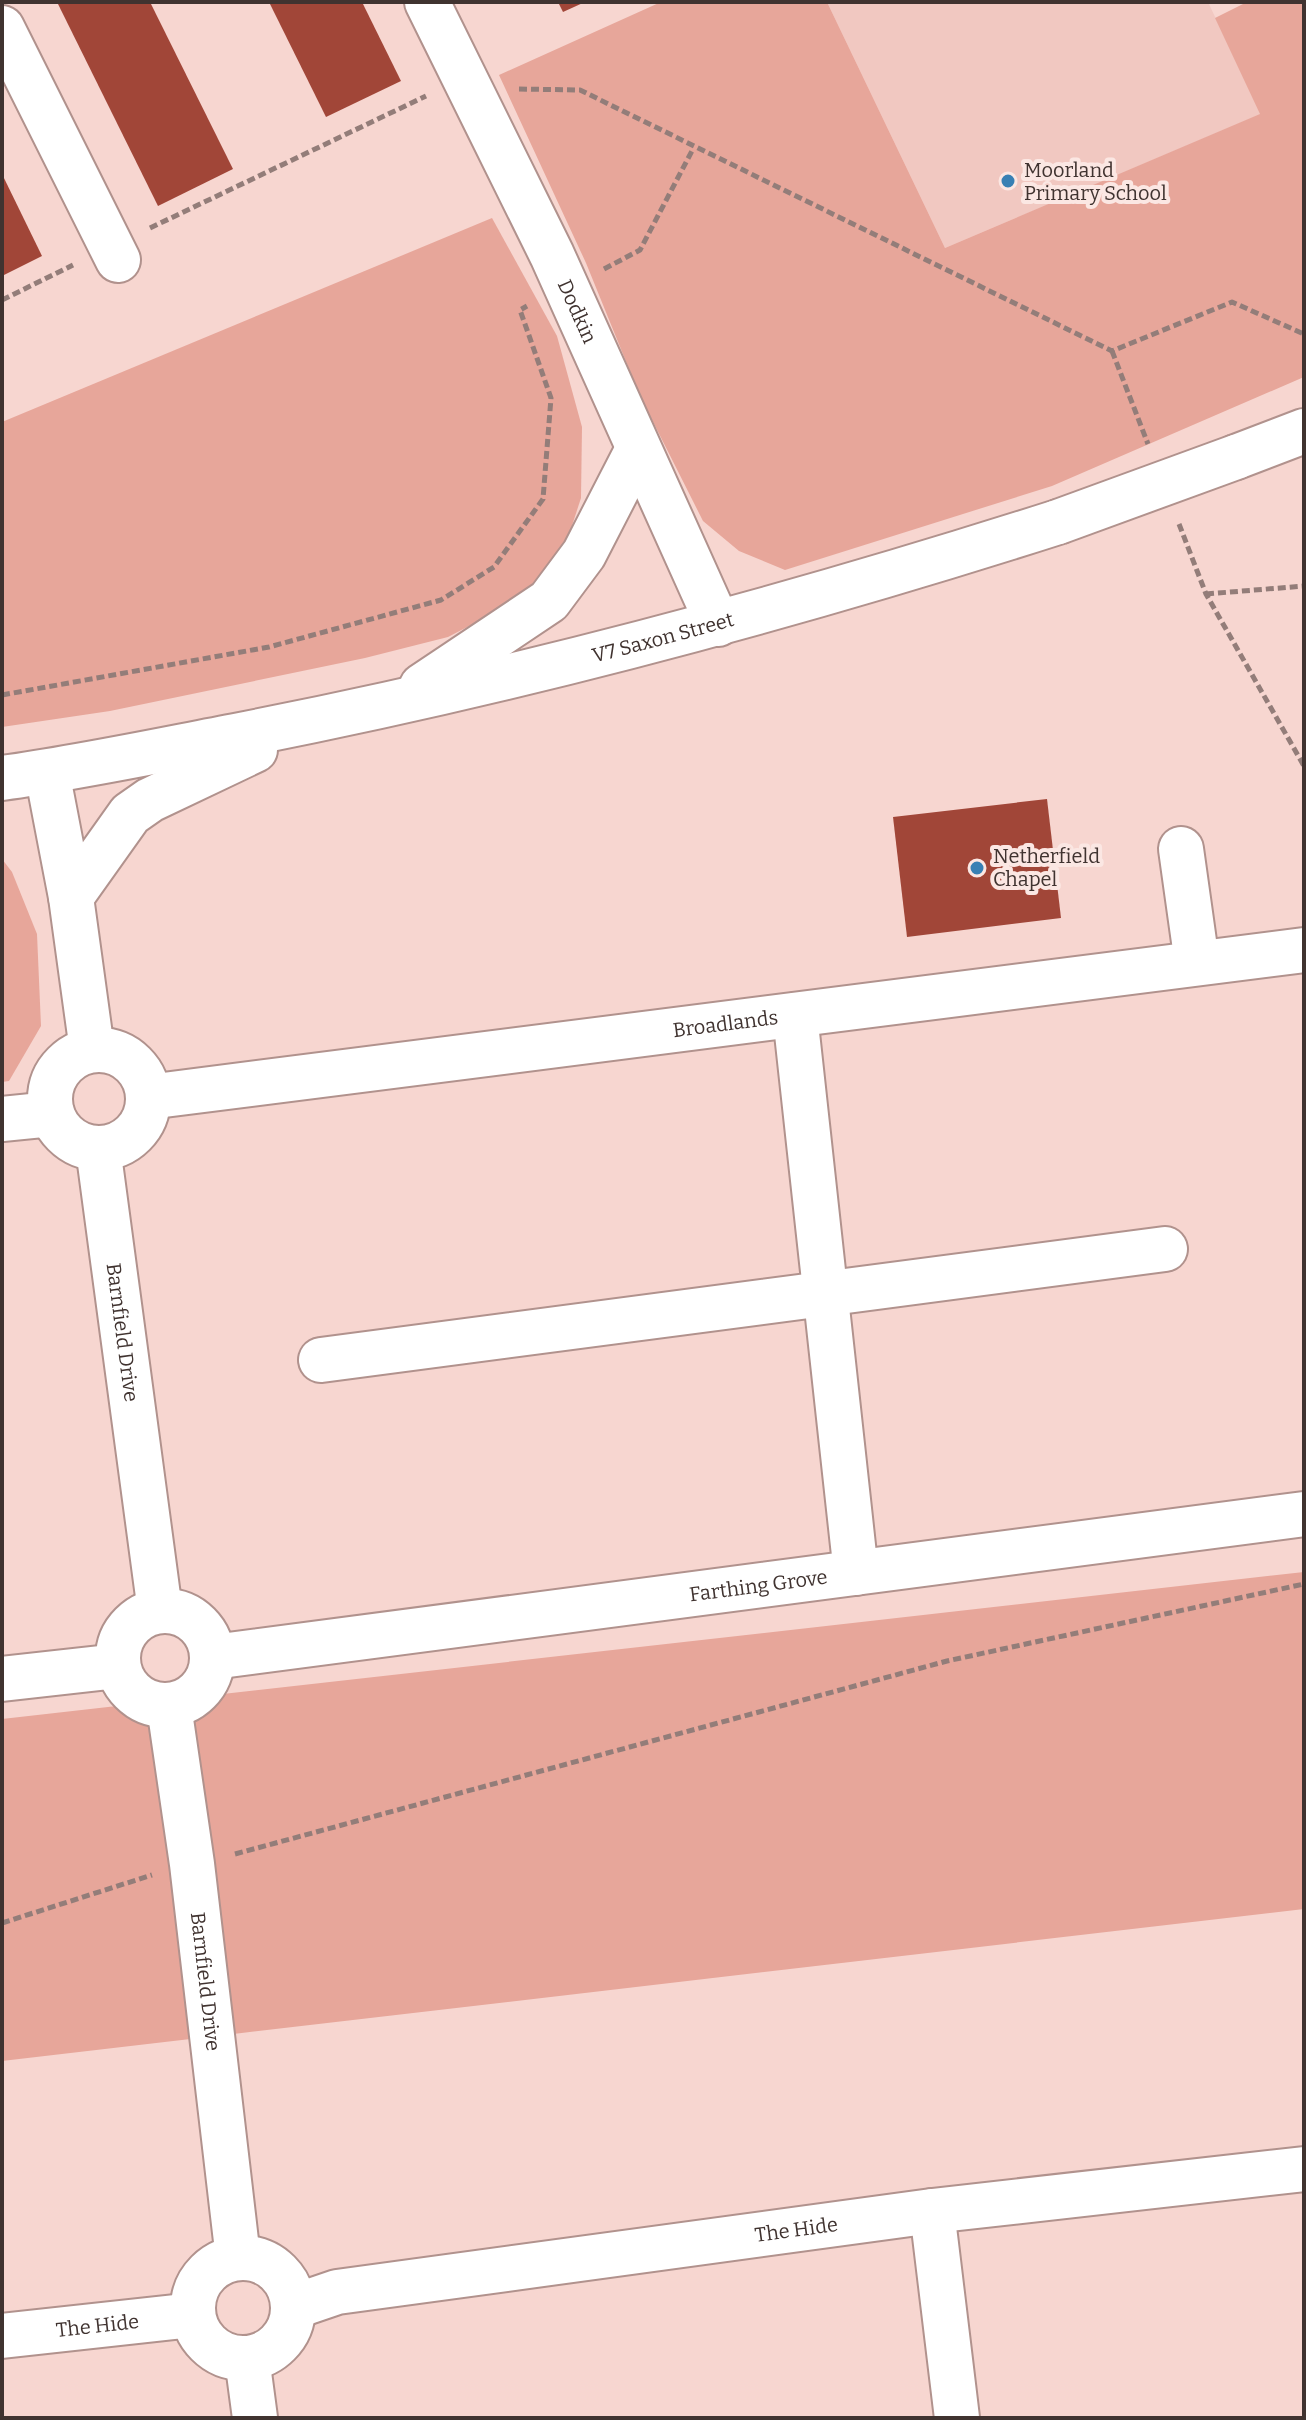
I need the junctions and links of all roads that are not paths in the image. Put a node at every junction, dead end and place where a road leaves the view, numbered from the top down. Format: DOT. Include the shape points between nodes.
graph roads {
  1 [pos="427,2"];
  2 [pos="2,28"];
  3 [pos="114,254"];
  4 [pos="1304,431"];
  5 [pos="638,449"];
  6 [pos="718,624"];
  7 [pos="393,704"];
  8 [pos="326,718"];
  9 [pos="47,772"];
  10 [pos="2,778"];
  11 [pos="1181,849"];
  12 [pos="71,897"];
  13 [pos="1304,950"];
  14 [pos="1197,963"];
  15 [pos="795,1015"];
  16 [pos="92,1050"];
  17 [pos="148,1097"];
  18 [pos="52,1114"];
  19 [pos="2,1119"];
  20 [pos="98,1148"];
  21 [pos="1165,1249"];
  22 [pos="825,1293"];
  23 [pos="321,1360"];
  24 [pos="1304,1514"];
  25 [pos="856,1573"];
  26 [pos="160,1611"];
  27 [pos="213,1657"];
  28 [pos="118,1666"];
  29 [pos="2,1679"];
  30 [pos="169,1706"];
  31 [pos="1304,2169"];
  32 [pos="932,2211"];
  33 [pos="238,2258"];
  34 [pos="293,2307"];
  35 [pos="193,2315"];
  36 [pos="2,2336"];
  37 [pos="247,2358"];
  38 [pos="255,2418"];
  39 [pos="957,2418"];
  1 -- 5 [label="street, Dodkin" via="568,287"];
  2 -- 3 [label="street"];
  4 -- 6 [label="street, V7 Saxon Street, bridge" via="1058,522"];
  5 -- 6 [label="street, Dodkin"];
  5 -- 7 [label="street" via="584,554 549,601"];
  6 -- 7 [label="street, V7 Saxon Street"];
  7 -- 8 [label="street, V7 Saxon Street"];
  8 -- 9 [label="street, V7 Saxon Street"];
  8 -- 12 [label="street" via="150,800 121,825"];
  9 -- 10 [label="street, V7 Saxon Street"];
  9 -- 12 [label="street"];
  11 -- 14 [label="street"];
  12 -- 16 [label="street"];
  13 -- 14 [label="street, Broadlands"];
  14 -- 15 [label="street, Broadlands"];
  15 -- 17 [label="street, Broadlands"];
  15 -- 22 [label="street"];
  16 -- 17 [label="street" via="124,1057 137,1068"];
  16 -- 18 [label="street" via="76,1055 53,1080"];
  17 -- 20 [label="street" via="138,1128 113,1146"];
  18 -- 19 [label="street"];
  18 -- 20 [label="street" via="74,1142"];
  20 -- 26 [label="street, Barnfield Drive"];
  21 -- 22 [label="street"];
  22 -- 23 [label="street"];
  22 -- 25 [label="street"];
  24 -- 25 [label="street, Farthing Grove"];
  25 -- 27 [label="street, Farthing Grove"];
  26 -- 27 [label="street" via="186,1615 196,1623 205,1632"];
  26 -- 28 [label="street" via="146,1615 123,1636"];
  27 -- 30 [label="street" via="196,1695"];
  28 -- 29 [label="street"];
  28 -- 30 [label="street" via="142,1700"];
  30 -- 33 [label="street, Barnfield Drive"];
  31 -- 32 [label="street, The Hide"];
  32 -- 34 [label="street, The Hide" via="337,2292"];
  32 -- 39 [label="street"];
  33 -- 34 [label="street" via="270,2265 286,2284"];
  33 -- 35 [label="street" via="223,2262 199,2283"];
  34 -- 37 [label="street" via="285,2336 275,2347"];
  35 -- 36 [label="street, The Hide"];
  35 -- 37 [label="street" via="206,2342 232,2357"];
  37 -- 38 [label="street"];
}
